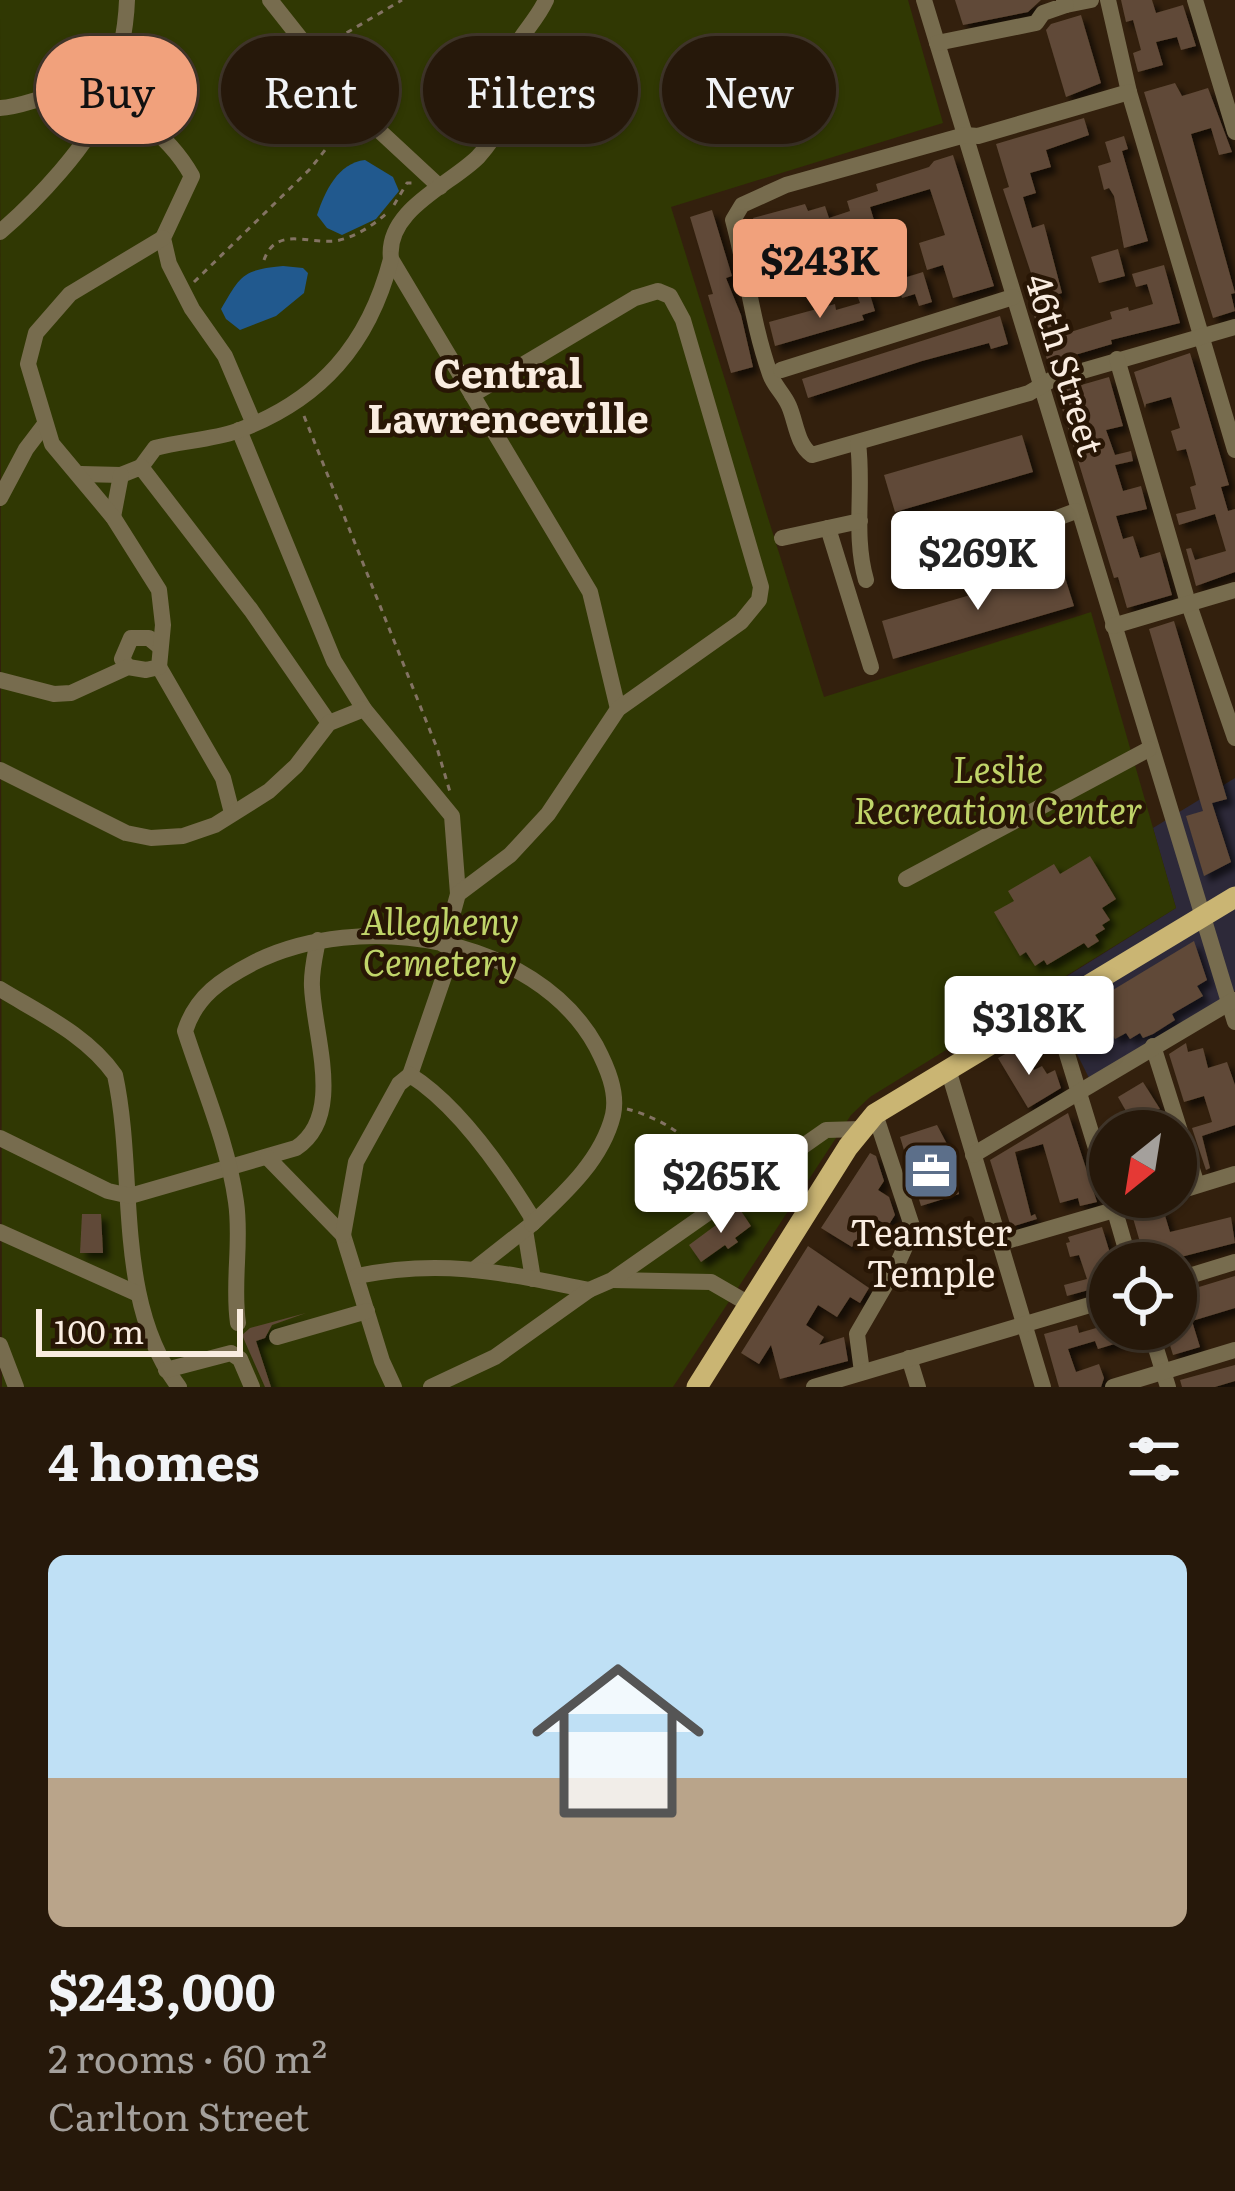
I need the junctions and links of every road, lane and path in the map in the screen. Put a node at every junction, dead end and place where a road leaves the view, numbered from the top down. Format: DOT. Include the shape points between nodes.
graph roads {
  1 [pos="127,0"];
  2 [pos="270,0"];
  3 [pos="401,0"];
  4 [pos="546,0"];
  5 [pos="924,0"];
  6 [pos="1091,0"];
  7 [pos="1108,0"];
  8 [pos="1196,0"];
  9 [pos="1065,2"];
  10 [pos="123,36"];
  11 [pos="300,36"];
  12 [pos="340,36"];
  13 [pos="938,43"];
  14 [pos="1129,92"];
  15 [pos="36,101"];
  16 [pos="0,108"];
  17 [pos="1235,132"];
  18 [pos="965,135"];
  19 [pos="76,144"];
  20 [pos="168,144"];
  21 [pos="330,144"];
  22 [pos="394,144"];
  23 [pos="440,187"];
  24 [pos="0,232"];
  25 [pos="163,238"];
  26 [pos="391,259"];
  27 [pos="264,260"];
  28 [pos="184,293"];
  29 [pos="1013,297"];
  30 [pos="1235,327"];
  31 [pos="1202,337"];
  32 [pos="1117,359"];
  33 [pos="781,370"];
  34 [pos="1040,383"];
  35 [pos="472,395"];
  36 [pos="300,397"];
  37 [pos="45,424"];
  38 [pos="246,426"];
  39 [pos="858,442"];
  40 [pos="1235,450"];
  41 [pos="141,467"];
  42 [pos="80,474"];
  43 [pos="121,475"];
  44 [pos="0,498"];
  45 [pos="1076,511"];
  46 [pos="112,517"];
  47 [pos="860,520"];
  48 [pos="1048,521"];
  49 [pos="829,528"];
  50 [pos="782,538"];
  51 [pos="866,580"];
  52 [pos="1235,590"];
  53 [pos="1188,604"];
  54 [pos="1113,626"];
  55 [pos="160,647"];
  56 [pos="159,667"];
  57 [pos="871,667"];
  58 [pos="128,668"];
  59 [pos="0,680"];
  60 [pos="364,709"];
  61 [pos="618,709"];
  62 [pos="329,724"];
  63 [pos="1235,738"];
  64 [pos="1149,749"];
  65 [pos="0,770"];
  66 [pos="223,778"];
  67 [pos="269,791"];
  68 [pos="443,803"];
  69 [pos="232,813"];
  70 [pos="906,879"];
  71 [pos="458,894"];
  72 [pos="1235,897"];
  73 [pos="1201,917"];
  74 [pos="318,940"];
  75 [pos="449,946"];
  76 [pos="0,989"];
  77 [pos="1232,1002"];
  78 [pos="1052,1005"];
  79 [pos="1235,1022"];
  80 [pos="1153,1046"];
  81 [pos="947,1069"];
  82 [pos="410,1075"];
  83 [pos="1079,1093"];
  84 [pos="613,1108"];
  85 [pos="1173,1110"];
  86 [pos="868,1121"];
  87 [pos="1089,1125"];
  88 [pos="0,1138"];
  89 [pos="973,1155"];
  90 [pos="268,1158"];
  91 [pos="229,1168"];
  92 [pos="1235,1174"];
  93 [pos="1197,1185"];
  94 [pos="707,1188"];
  95 [pos="130,1196"];
  96 [pos="1089,1209"];
  97 [pos="529,1227"];
  98 [pos="0,1232"];
  99 [pos="343,1234"];
  100 [pos="1000,1244"];
  101 [pos="1235,1262"];
  102 [pos="476,1268"];
  103 [pos="1197,1274"];
  104 [pos="357,1276"];
  105 [pos="533,1279"];
  106 [pos="612,1280"];
  107 [pos="589,1290"];
  108 [pos="138,1294"];
  109 [pos="748,1304"];
  110 [pos="1089,1305"];
  111 [pos="367,1311"];
  112 [pos="1024,1324"];
  113 [pos="277,1337"];
  114 [pos="0,1345"];
  115 [pos="1157,1350"];
  116 [pos="1235,1350"];
  117 [pos="909,1358"];
  118 [pos="165,1368"];
  119 [pos="862,1372"];
  120 [pos="1166,1380"];
  121 [pos="16,1387"];
  122 [pos="179,1387"];
  123 [pos="252,1387"];
  124 [pos="394,1387"];
  125 [pos="431,1387"];
  126 [pos="697,1387"];
  127 [pos="814,1387"];
  128 [pos="918,1387"];
  129 [pos="1043,1387"];
  130 [pos="1113,1387"];
  1 -- 10 [label="street"];
  2 -- 11 [label="street"];
  3 -- 12 [label="path"];
  4 -- 23 [label="street" via="508,59 507,109 494,137"];
  5 -- 13 [label="street, 46th Street"];
  6 -- 9 [label="street"];
  7 -- 14 [label="street"];
  8 -- 17 [label="street"];
  9 -- 13 [label="street" via="1036,23"];
  13 -- 18 [label="street, 46th Street"];
  14 -- 18 [label="street"];
  14 -- 31 [label="street"];
  15 -- 16 [label="street"];
  18 -- 29 [label="street, 46th Street"];
  18 -- 39 [label="street" via="786,185 742,205 733,220 772,381 805,450"];
  19 -- 24 [label="street"];
  20 -- 25 [label="street" via="192,176"];
  21 -- 28 [label="path"];
  22 -- 23 [label="street"];
  23 -- 26 [label="street" via="398,229"];
  23 -- 27 [label="path" via="407,183 387,214 350,237 285,238"];
  25 -- 28 [label="street"];
  25 -- 37 [label="street" via="70,294 36,333 28,364"];
  26 -- 35 [label="street"];
  26 -- 36 [label="street" via="359,342"];
  28 -- 38 [label="street" via="225,356"];
  29 -- 33 [label="street"];
  29 -- 34 [label="street, 46th Street"];
  30 -- 31 [label="street"];
  31 -- 32 [label="street"];
  31 -- 40 [label="street"];
  32 -- 34 [label="street"];
  32 -- 53 [label="street"];
  34 -- 39 [label="street" via="1029,393"];
  34 -- 45 [label="street, 46th Street"];
  35 -- 61 [label="street" via="590,592"];
  35 -- 61 [label="street" via="635,298 664,292 678,308 761,587 741,622"];
  36 -- 38 [label="street"];
  36 -- 68 [label="path" via="450,783"];
  37 -- 42 [label="street"];
  37 -- 44 [label="street"];
  38 -- 41 [label="street" via="154,448"];
  38 -- 60 [label="street" via="313,615"];
  39 -- 47 [label="street"];
  41 -- 43 [label="street"];
  41 -- 62 [label="street"];
  42 -- 43 [label="street"];
  42 -- 46 [label="street"];
  43 -- 46 [label="street"];
  45 -- 48 [label="street"];
  45 -- 54 [label="street, 46th Street"];
  46 -- 55 [label="street" via="159,590"];
  47 -- 49 [label="street"];
  47 -- 51 [label="street" via="856,547"];
  49 -- 50 [label="street"];
  49 -- 57 [label="street"];
  52 -- 53 [label="street"];
  53 -- 54 [label="street"];
  53 -- 63 [label="street"];
  54 -- 64 [label="street, 46th Street"];
  55 -- 56 [label="street"];
  55 -- 58 [label="street" via="130,638 122,659"];
  56 -- 58 [label="street"];
  56 -- 66 [label="street"];
  58 -- 59 [label="street" via="71,693"];
  60 -- 62 [label="street"];
  60 -- 68 [label="street"];
  61 -- 71 [label="street" via="548,814"];
  62 -- 67 [label="street"];
  64 -- 70 [label="street"];
  64 -- 73 [label="street, 46th Street"];
  65 -- 69 [label="street" via="151,838 183,836"];
  66 -- 67 [label="street"];
  66 -- 69 [label="street"];
  67 -- 69 [label="street"];
  68 -- 71 [label="street" via="452,816"];
  71 -- 75 [label="street"];
  72 -- 73 [label="main road"];
  73 -- 77 [label="street, 46th Street"];
  73 -- 78 [label="main road"];
  74 -- 75 [label="street"];
  74 -- 90 [label="street" via="312,983 321,1117 306,1141"];
  74 -- 91 [label="street" via="229,975 189,1017 185,1031"];
  75 -- 82 [label="street"];
  75 -- 84 [label="street" via="509,967 572,1010 603,1060"];
  76 -- 95 [label="street" via="77,1036 115,1075"];
  77 -- 79 [label="street, 46th Street"];
  77 -- 80 [label="street"];
  78 -- 81 [label="main road"];
  78 -- 83 [label="street"];
  80 -- 83 [label="street"];
  80 -- 85 [label="street"];
  81 -- 86 [label="main road"];
  81 -- 89 [label="street"];
  82 -- 97 [label="street" via="504,1172"];
  82 -- 99 [label="street" via="356,1162"];
  83 -- 87 [label="street"];
  83 -- 89 [label="street"];
  84 -- 94 [label="path" via="647,1113 687,1141 689,1173"];
  84 -- 97 [label="street" via="586,1168"];
  86 -- 106 [label="street" via="826,1130"];
  86 -- 109 [label="main road"];
  86 -- 119 [label="street" via="914,1229 857,1334"];
  88 -- 95 [label="street"];
  89 -- 100 [label="street"];
  90 -- 91 [label="street"];
  90 -- 99 [label="street"];
  91 -- 95 [label="street"];
  91 -- 118 [label="street" via="240,1333"];
  92 -- 93 [label="street"];
  95 -- 108 [label="street"];
  96 -- 100 [label="street"];
  97 -- 102 [label="street"];
  97 -- 105 [label="street"];
  98 -- 108 [label="street"];
  99 -- 104 [label="street"];
  100 -- 112 [label="street"];
  101 -- 103 [label="street"];
  102 -- 104 [label="street" via="405,1266"];
  102 -- 105 [label="street"];
  104 -- 111 [label="street"];
  105 -- 107 [label="street"];
  106 -- 107 [label="street"];
  106 -- 109 [label="street" via="711,1282"];
  107 -- 125 [label="street" via="494,1357"];
  108 -- 118 [label="street"];
  109 -- 126 [label="main road"];
  110 -- 112 [label="street"];
  111 -- 113 [label="street"];
  111 -- 124 [label="street"];
  112 -- 117 [label="street"];
  112 -- 129 [label="street"];
  114 -- 121 [label="street"];
  115 -- 120 [label="street"];
  116 -- 120 [label="street"];
  117 -- 119 [label="street"];
  117 -- 128 [label="street"];
  118 -- 122 [label="street"];
  118 -- 123 [label="street" via="231,1354"];
  119 -- 127 [label="street"];
  120 -- 130 [label="street"];
}
